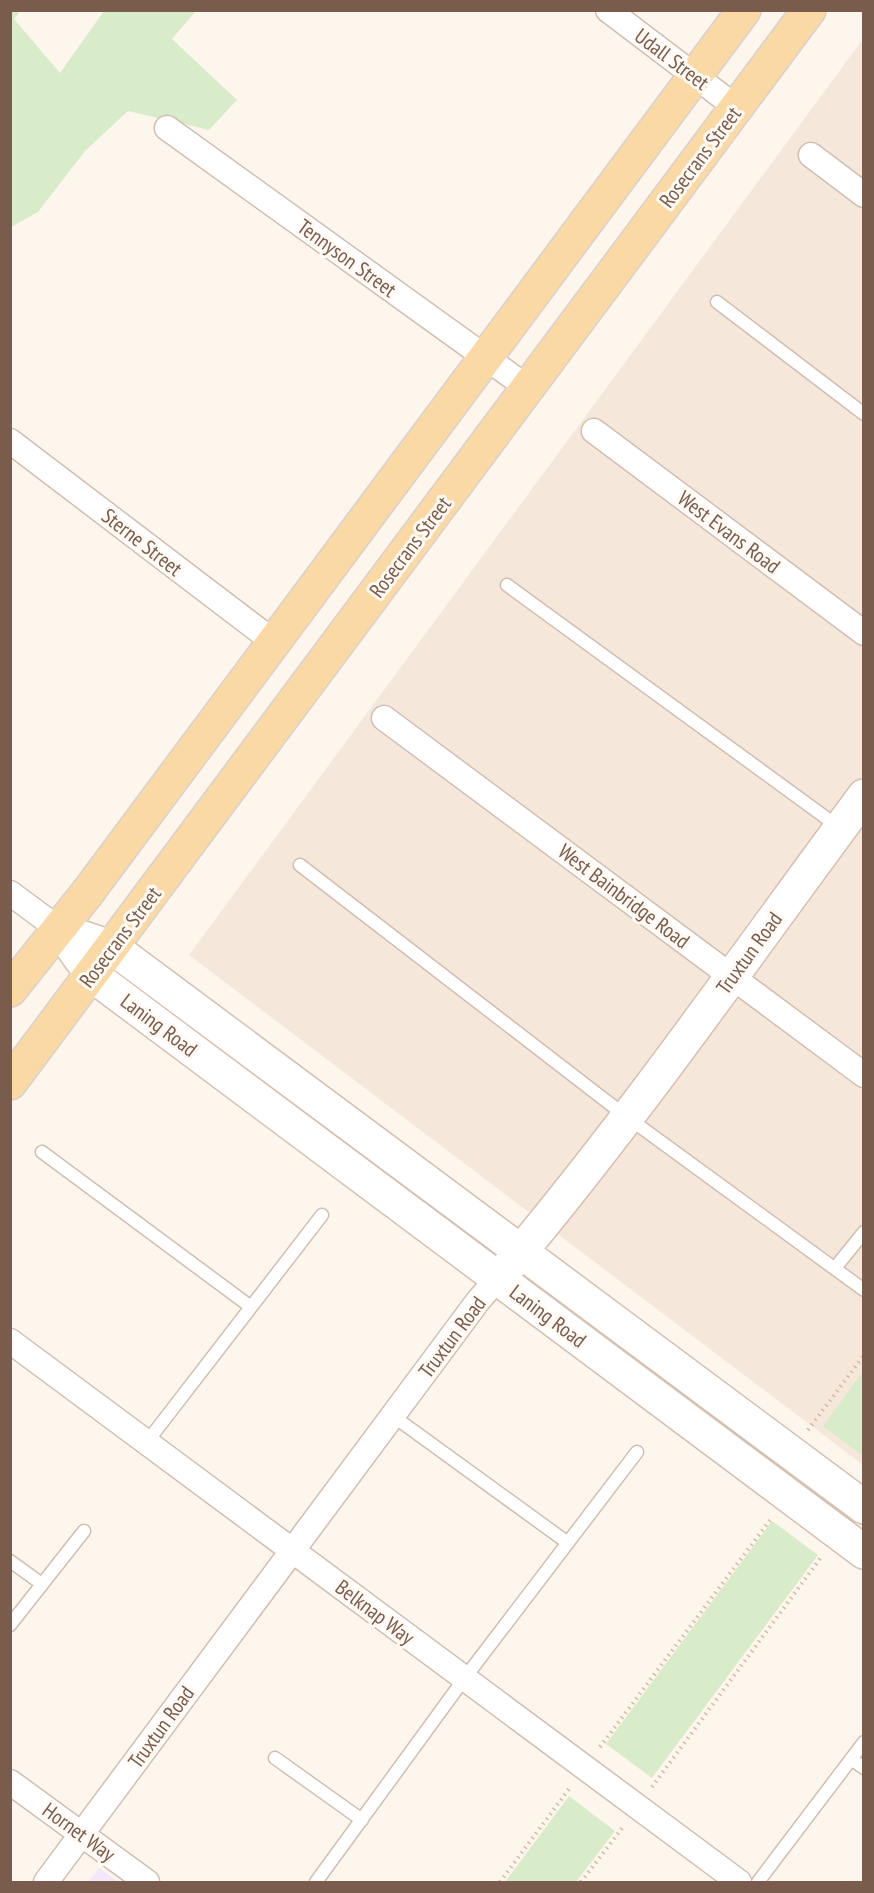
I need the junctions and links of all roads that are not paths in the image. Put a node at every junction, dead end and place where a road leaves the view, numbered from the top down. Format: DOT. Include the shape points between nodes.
graph roads {
  1 [pos="608,10"];
  2 [pos="744,10"];
  3 [pos="809,10"];
  4 [pos="695,76"];
  5 [pos="737,108"];
  6 [pos="167,128"];
  7 [pos="811,155"];
  8 [pos="864,195"];
  9 [pos="717,302"];
  10 [pos="485,358"];
  11 [pos="528,388"];
  12 [pos="864,414"];
  13 [pos="594,431"];
  14 [pos="10,441"];
  15 [pos="507,585"];
  16 [pos="864,633"];
  17 [pos="274,642"];
  18 [pos="384,718"];
  19 [pos="864,796"];
  20 [pos="840,828"];
  21 [pos="300,865"];
  22 [pos="10,893"];
  23 [pos="60,930"];
  24 [pos="113,948"];
  25 [pos="92,975"];
  26 [pos="732,977"];
  27 [pos="10,990"];
  28 [pos="864,1075"];
  29 [pos="10,1083"];
  30 [pos="627,1117"];
  31 [pos="42,1152"];
  32 [pos="322,1215"];
  33 [pos="864,1232"];
  34 [pos="521,1252"];
  35 [pos="835,1268"];
  36 [pos="498,1278"];
  37 [pos="864,1290"];
  38 [pos="252,1307"];
  39 [pos="10,1341"];
  40 [pos="393,1416"];
  41 [pos="147,1443"];
  42 [pos="637,1452"];
  43 [pos="864,1507"];
  44 [pos="84,1530"];
  45 [pos="568,1543"];
  46 [pos="292,1550"];
  47 [pos="864,1552"];
  48 [pos="10,1561"];
  49 [pos="42,1584"];
  50 [pos="10,1625"];
  51 [pos="464,1678"];
  52 [pos="864,1742"];
  53 [pos="275,1758"];
  54 [pos="851,1759"];
  55 [pos="864,1768"];
  56 [pos="10,1782"];
  57 [pos="362,1820"];
  58 [pos="82,1834"];
  59 [pos="46,1882"];
  60 [pos="147,1882"];
  61 [pos="316,1882"];
  62 [pos="738,1882"];
  63 [pos="758,1882"];
  1 -- 4 [label="street, Udall Street"];
  2 -- 4 [label="main road"];
  3 -- 5 [label="main road, Rosecrans Street"];
  4 -- 5 [label="street, Udall Street"];
  4 -- 10 [label="main road"];
  5 -- 11 [label="main road, Rosecrans Street"];
  6 -- 10 [label="street, Tennyson Street"];
  7 -- 8 [label="street"];
  9 -- 12 [label="lane"];
  10 -- 11 [label="street, Tennyson Street"];
  10 -- 17 [label="main road"];
  11 -- 24 [label="main road, Rosecrans Street"];
  13 -- 16 [label="street, West Evans Road"];
  14 -- 17 [label="street, Sterne Street"];
  15 -- 20 [label="lane"];
  17 -- 23 [label="main road"];
  18 -- 26 [label="street, West Bainbridge Road"];
  19 -- 20 [label="street, Truxtun Road"];
  20 -- 26 [label="street, Truxtun Road"];
  21 -- 30 [label="lane"];
  22 -- 23 [label="street"];
  23 -- 24 [label="street, Laning Road"];
  23 -- 25 [label="street, Laning Road"];
  23 -- 27 [label="main road"];
  24 -- 25 [label="main road, Rosecrans Street"];
  24 -- 34 [label="street, Laning Road"];
  25 -- 29 [label="main road, Rosecrans Street"];
  25 -- 36 [label="street, Laning Road"];
  26 -- 28 [label="street, West Bainbridge Road"];
  26 -- 30 [label="street, Truxtun Road"];
  30 -- 34 [label="street, Truxtun Road"];
  30 -- 35 [label="lane"];
  31 -- 38 [label="lane"];
  32 -- 38 [label="lane"];
  33 -- 35 [label="lane"];
  34 -- 36 [label="street, Truxtun Road"];
  34 -- 43 [label="street, Laning Road"];
  35 -- 37 [label="lane"];
  36 -- 40 [label="street, Truxtun Road"];
  36 -- 47 [label="street, Laning Road"];
  38 -- 41 [label="lane"];
  39 -- 41 [label="street, Belknap Way"];
  40 -- 45 [label="lane"];
  40 -- 46 [label="street, Truxtun Road"];
  41 -- 46 [label="street, Belknap Way"];
  42 -- 45 [label="lane"];
  44 -- 49 [label="lane"];
  45 -- 51 [label="lane"];
  46 -- 51 [label="street, Belknap Way"];
  46 -- 58 [label="street, Truxtun Road"];
  48 -- 49 [label="lane"];
  49 -- 50 [label="lane"];
  51 -- 57 [label="lane"];
  51 -- 62 [label="street, Belknap Way"];
  52 -- 54 [label="lane"];
  53 -- 57 [label="lane"];
  54 -- 55 [label="lane"];
  54 -- 63 [label="lane"];
  56 -- 58 [label="street, Hornet Way"];
  57 -- 61 [label="lane"];
  58 -- 59 [label="street, Truxtun Road"];
  58 -- 60 [label="street, Hornet Way"];
}
